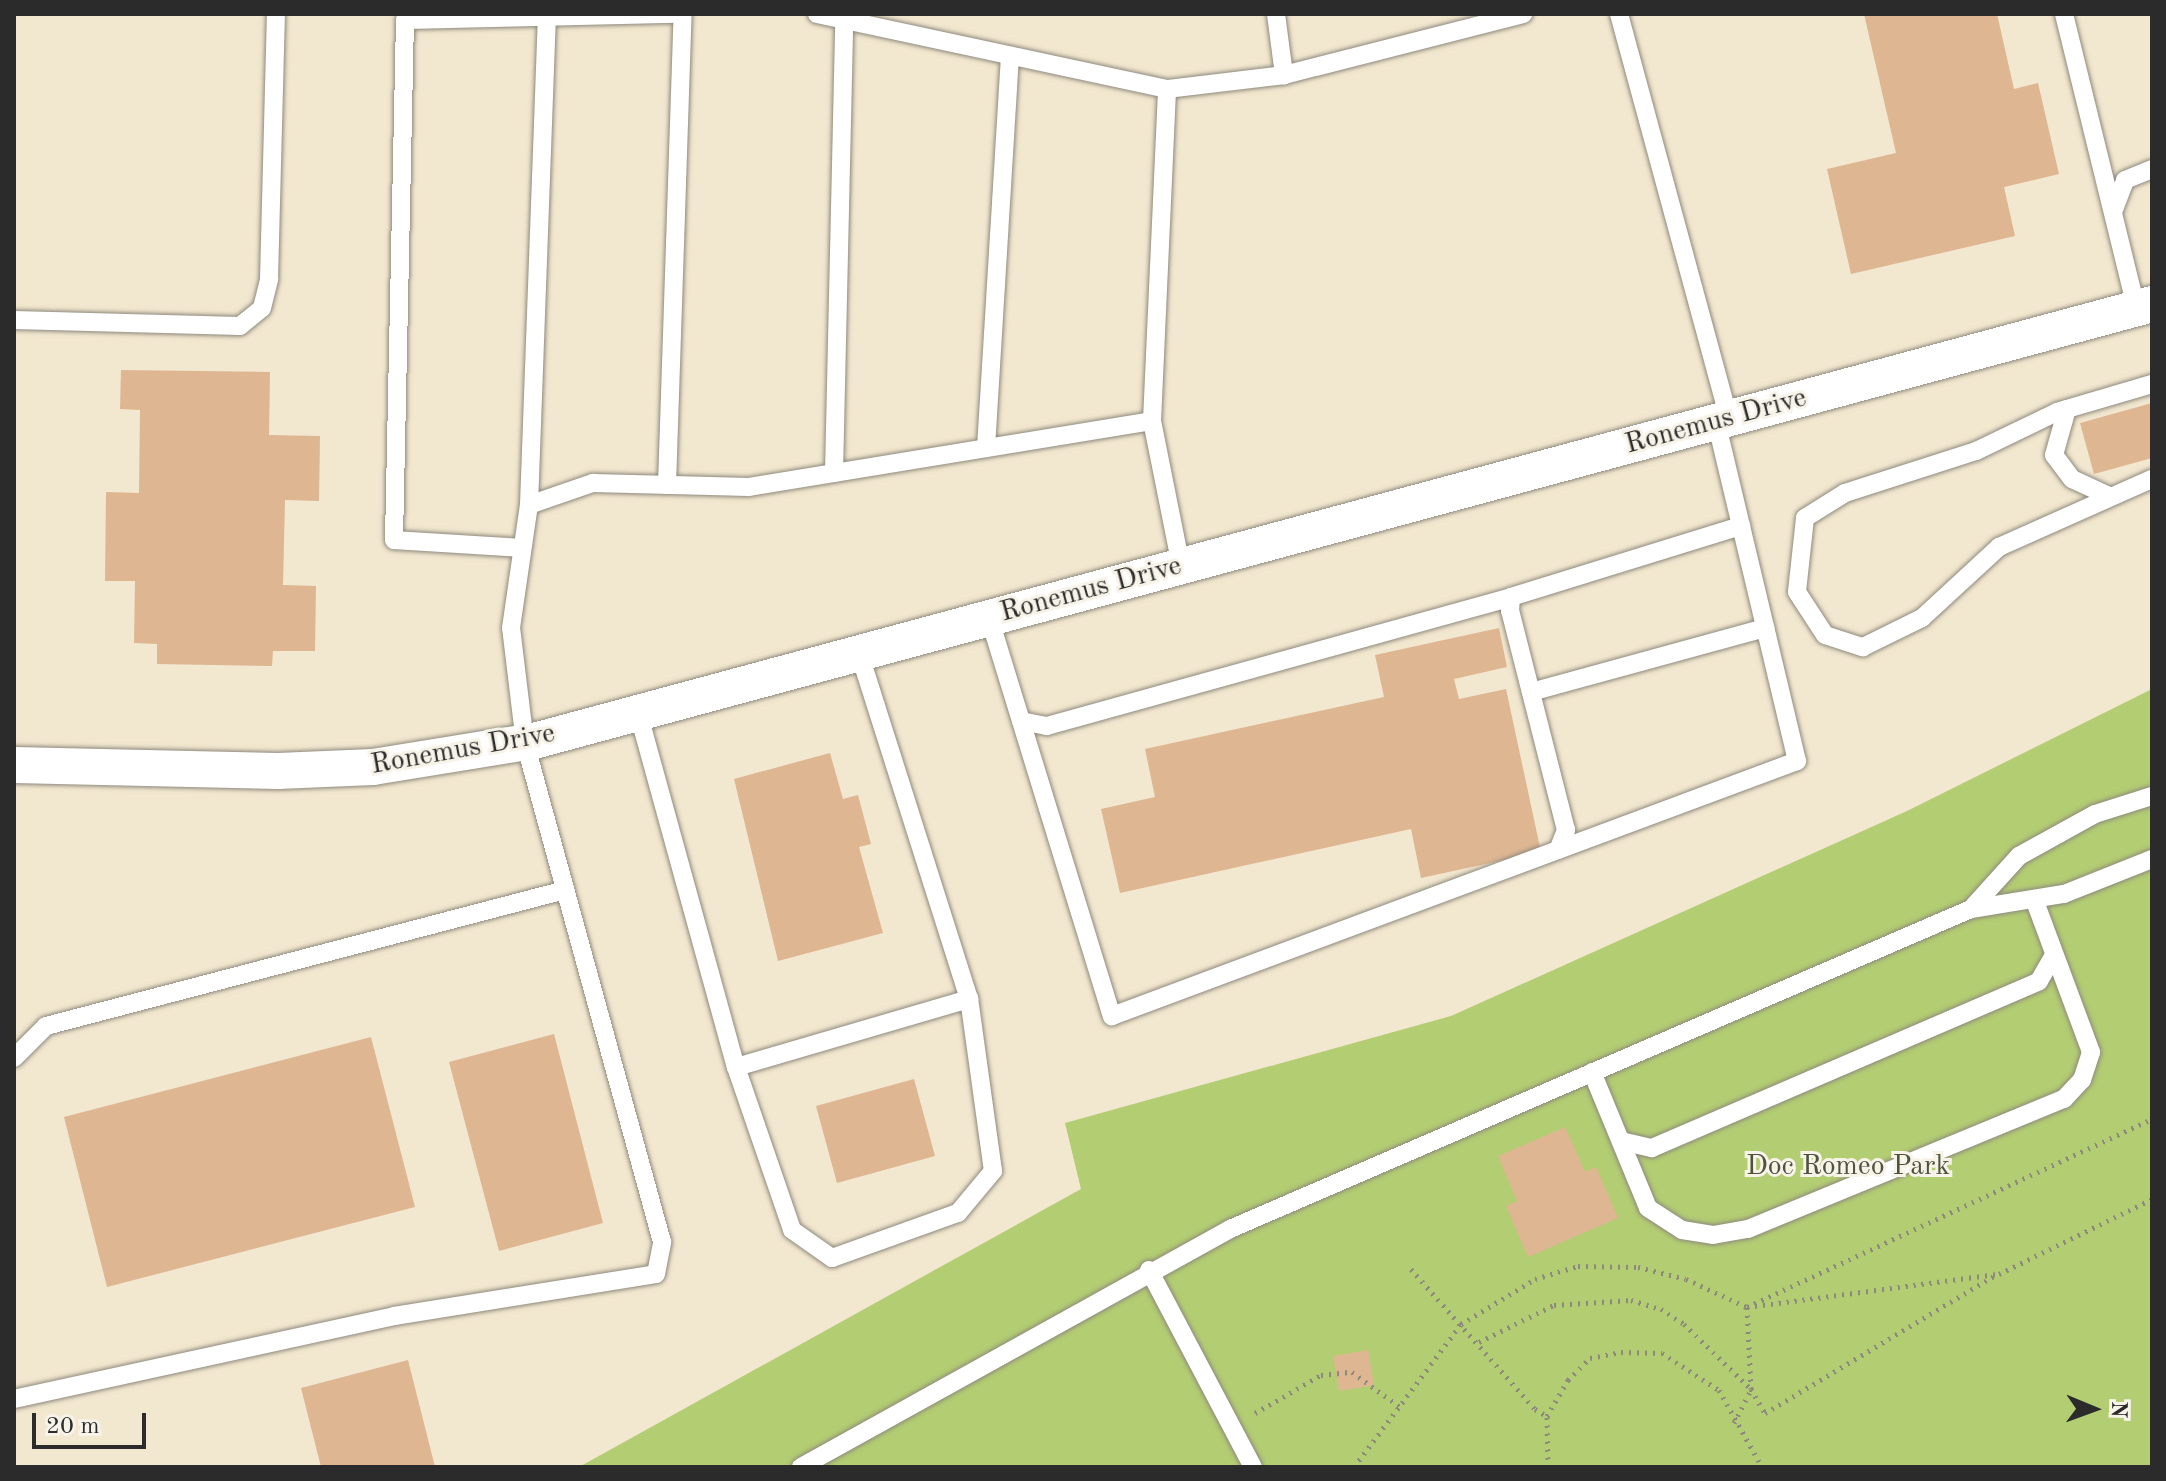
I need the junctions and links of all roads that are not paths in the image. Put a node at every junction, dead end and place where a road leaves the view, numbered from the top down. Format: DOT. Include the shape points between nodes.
graph roads {
  1 [pos="276,14"];
  2 [pos="677,14"];
  3 [pos="683,14"];
  4 [pos="817,14"];
  5 [pos="1276,14"];
  6 [pos="1523,14"];
  7 [pos="1619,14"];
  8 [pos="2064,14"];
  9 [pos="547,17"];
  10 [pos="844,20"];
  11 [pos="1010,56"];
  12 [pos="1284,75"];
  13 [pos="1167,89"];
  14 [pos="2152,169"];
  15 [pos="2113,212"];
  16 [pos="2144,306"];
  17 [pos="14,320"];
  18 [pos="2152,384"];
  19 [pos="2067,409"];
  20 [pos="1722,420"];
  21 [pos="1152,421"];
  22 [pos="986,448"];
  23 [pos="834,473"];
  24 [pos="2152,479"];
  25 [pos="667,485"];
  26 [pos="2109,496"];
  27 [pos="529,505"];
  28 [pos="1741,526"];
  29 [pos="522,548"];
  30 [pos="1181,566"];
  31 [pos="1511,597"];
  32 [pos="989,617"];
  33 [pos="1765,628"];
  34 [pos="859,652"];
  35 [pos="1531,692"];
  36 [pos="638,712"];
  37 [pos="1021,721"];
  38 [pos="525,743"];
  39 [pos="14,765"];
  40 [pos="2152,796"];
  41 [pos="1558,850"];
  42 [pos="2152,859"];
  43 [pos="565,890"];
  44 [pos="2034,899"];
  45 [pos="1971,909"];
  46 [pos="2054,955"];
  47 [pos="969,999"];
  48 [pos="14,1058"];
  49 [pos="736,1067"];
  50 [pos="1592,1072"];
  51 [pos="1621,1141"];
  52 [pos="1149,1270"];
  53 [pos="14,1399"];
  54 [pos="801,1467"];
  55 [pos="1253,1467"];
  1 -- 17 [label="lane" via="269,279 262,308 240,326"];
  2 -- 9 [label="lane"];
  3 -- 25 [label="lane"];
  4 -- 10 [label="lane"];
  5 -- 12 [label="lane"];
  6 -- 12 [label="lane"];
  7 -- 20 [label="lane"];
  8 -- 15 [label="lane"];
  9 -- 27 [label="lane"];
  9 -- 29 [label="lane" via="405,20 394,540"];
  10 -- 11 [label="lane"];
  10 -- 23 [label="lane"];
  11 -- 13 [label="lane"];
  11 -- 22 [label="lane"];
  12 -- 13 [label="lane"];
  13 -- 21 [label="lane"];
  14 -- 15 [label="lane" via="2125,180"];
  15 -- 16 [label="lane"];
  16 -- 20 [label="street, Ronemus Drive"];
  18 -- 19 [label="lane"];
  19 -- 26 [label="lane" via="2054,455 2072,479"];
  19 -- 26 [label="lane" via="1976,451 1845,493 1805,518 1797,592 1825,635 1863,647 1922,618 1999,547"];
  20 -- 28 [label="lane"];
  20 -- 30 [label="street, Ronemus Drive"];
  21 -- 22 [label="lane"];
  21 -- 30 [label="lane"];
  22 -- 23 [label="lane"];
  23 -- 25 [label="lane" via="749,487"];
  24 -- 26 [label="lane"];
  25 -- 27 [label="lane" via="593,483"];
  27 -- 29 [label="lane"];
  28 -- 31 [label="lane"];
  28 -- 33 [label="lane"];
  29 -- 38 [label="lane" via="511,628"];
  30 -- 32 [label="street, Ronemus Drive"];
  31 -- 35 [label="lane"];
  31 -- 37 [label="lane" via="1047,726"];
  32 -- 34 [label="street, Ronemus Drive"];
  32 -- 37 [label="lane"];
  33 -- 35 [label="lane"];
  33 -- 41 [label="lane" via="1797,761"];
  34 -- 36 [label="street, Ronemus Drive"];
  34 -- 47 [label="lane"];
  35 -- 41 [label="lane" via="1566,830"];
  36 -- 38 [label="street, Ronemus Drive"];
  36 -- 49 [label="lane"];
  37 -- 41 [label="lane" via="1112,1016"];
  38 -- 39 [label="street, Ronemus Drive" via="373,767 278,771"];
  38 -- 43 [label="lane"];
  40 -- 45 [label="lane" via="2095,814 2019,856"];
  42 -- 44 [label="lane" via="2064,894"];
  43 -- 48 [label="lane" via="46,1026"];
  43 -- 53 [label="lane" via="662,1242 656,1274 394,1316"];
  44 -- 45 [label="lane"];
  44 -- 46 [label="lane"];
  45 -- 50 [label="lane"];
  46 -- 51 [label="lane" via="2039,981 1652,1148"];
  46 -- 51 [label="lane" via="2091,1052 2082,1080 2064,1099 1748,1229 1713,1235 1682,1230 1648,1208"];
  47 -- 49 [label="lane"];
  47 -- 49 [label="lane" via="993,1171 958,1213 832,1258 792,1230"];
  50 -- 51 [label="lane"];
  50 -- 52 [label="lane" via="1230,1229"];
  52 -- 54 [label="lane"];
  52 -- 55 [label="lane"];
}
